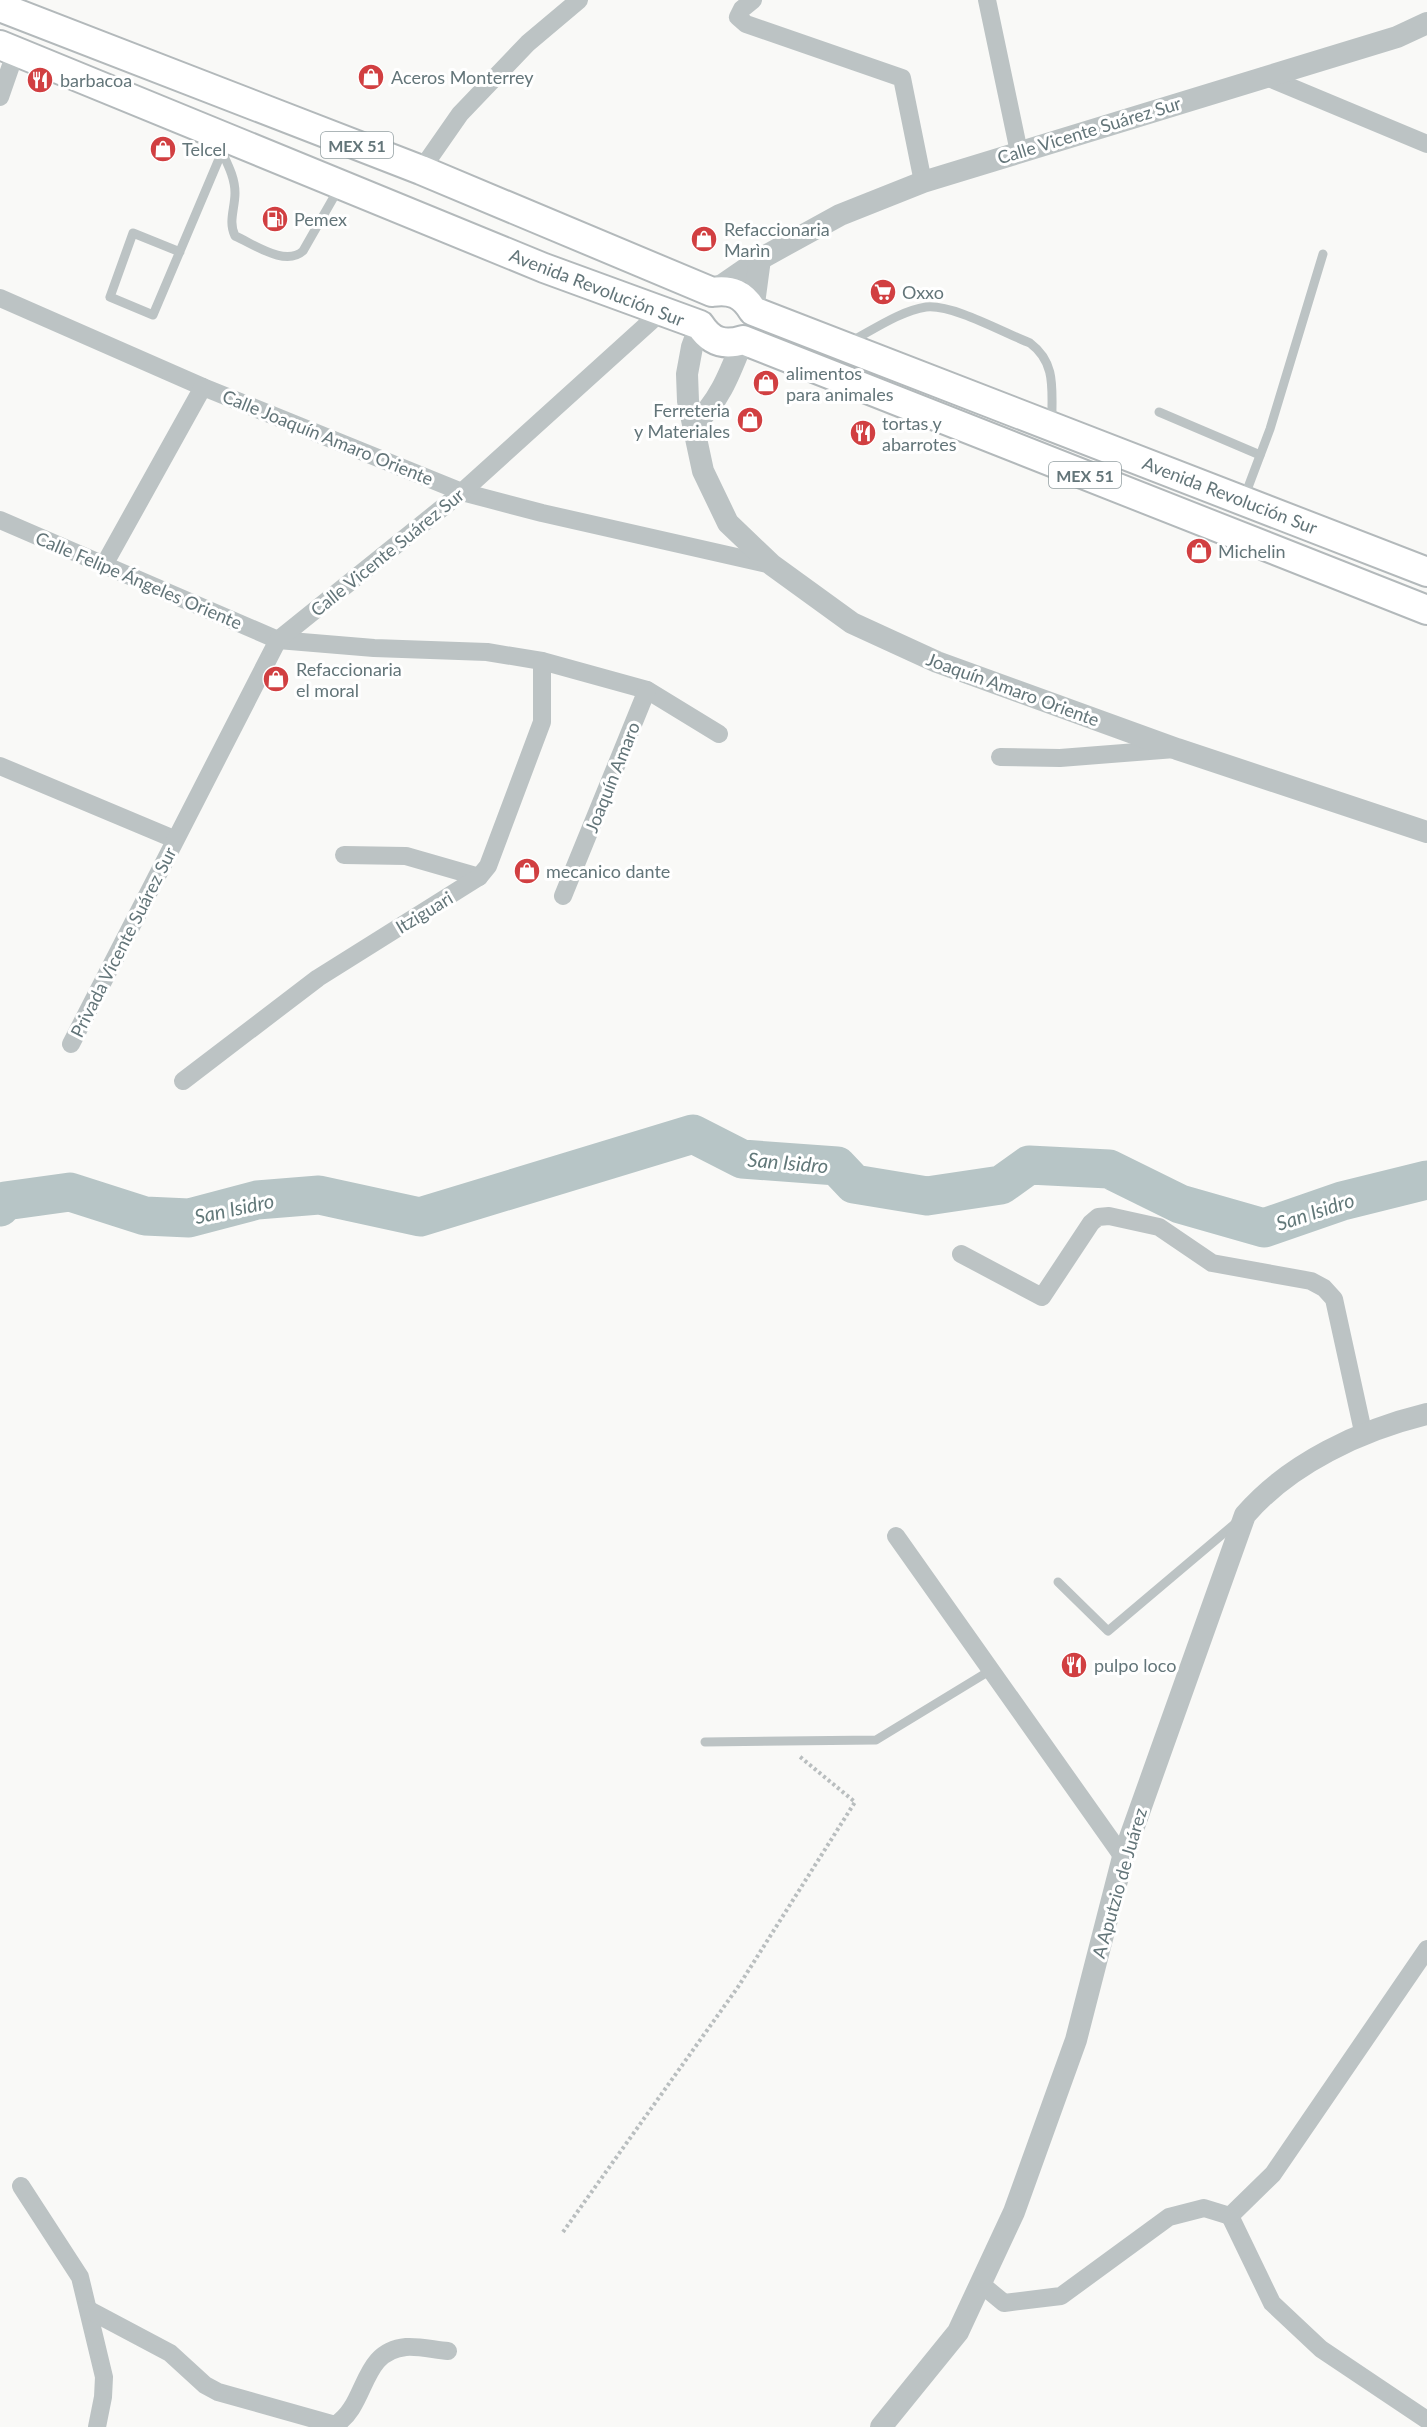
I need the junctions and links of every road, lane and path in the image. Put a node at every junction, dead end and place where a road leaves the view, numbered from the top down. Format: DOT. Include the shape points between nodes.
graph roads {
  1 [pos="579,0"];
  2 [pos="753,0"];
  3 [pos="987,0"];
  4 [pos="0,7"];
  5 [pos="1427,23"];
  6 [pos="8,48"];
  7 [pos="1264,76"];
  8 [pos="0,97"];
  9 [pos="1427,144"];
  10 [pos="225,145"];
  11 [pos="1018,152"];
  12 [pos="421,170"];
  13 [pos="923,183"];
  14 [pos="341,185"];
  15 [pos="180,252"];
  16 [pos="1323,254"];
  17 [pos="760,259"];
  18 [pos="712,292"];
  19 [pos="0,298"];
  20 [pos="753,311"];
  21 [pos="661,312"];
  22 [pos="700,325"];
  23 [pos="743,340"];
  24 [pos="844,345"];
  25 [pos="203,387"];
  26 [pos="1159,412"];
  27 [pos="693,426"];
  28 [pos="1052,426"];
  29 [pos="1260,455"];
  30 [pos="462,492"];
  31 [pos="1244,500"];
  32 [pos="0,520"];
  33 [pos="104,565"];
  34 [pos="772,565"];
  35 [pos="1427,572"];
  36 [pos="1427,610"];
  37 [pos="278,640"];
  38 [pos="542,661"];
  39 [pos="647,690"];
  40 [pos="720,734"];
  41 [pos="1177,748"];
  42 [pos="1000,757"];
  43 [pos="0,766"];
  44 [pos="1427,832"];
  45 [pos="174,839"];
  46 [pos="344,855"];
  47 [pos="479,877"];
  48 [pos="563,896"];
  49 [pos="71,1044"];
  50 [pos="183,1082"];
  51 [pos="961,1254"];
  52 [pos="1427,1414"];
  53 [pos="1364,1436"];
  54 [pos="1245,1515"];
  55 [pos="896,1536"];
  56 [pos="1058,1582"];
  57 [pos="991,1670"];
  58 [pos="779,1741"];
  59 [pos="705,1742"];
  60 [pos="1123,1857"];
  61 [pos="1427,1949"];
  62 [pos="21,2186"];
  63 [pos="1230,2216"];
  64 [pos="563,2232"];
  65 [pos="981,2284"];
  66 [pos="89,2310"];
  67 [pos="448,2351"];
  68 [pos="1427,2420"];
  69 [pos="97,2427"];
  70 [pos="881,2427"];
  1 -- 12 [label="street" via="528,43 460,114"];
  2 -- 13 [label="street" via="738,17 746,24 902,78"];
  3 -- 11 [label="street"];
  4 -- 12 [label="main road, Avenida Revolución Sur / MEX 51"];
  5 -- 7 [label="street, Calle Vicente Suárez Sur" via="1397,37"];
  6 -- 8 [label="street"];
  6 -- 10 [label="main road, Avenida Revolución Sur / MEX 51"];
  7 -- 9 [label="street"];
  7 -- 11 [label="street, Calle Vicente Suárez Sur"];
  10 -- 14 [label="main road, Avenida Revolución Sur / MEX 51"];
  10 -- 14 [label="lane" via="235,192 231,228 235,236 286,259 303,251"];
  10 -- 15 [label="lane"];
  11 -- 13 [label="street, Calle Vicente Suárez Sur"];
  12 -- 18 [label="main road, Avenida Revolución Sur / MEX 51"];
  13 -- 17 [label="street, Calle Vicente Suárez Sur" via="840,215"];
  14 -- 21 [label="main road, Avenida Revolución Sur / MEX 51"];
  15 -- 15 [label="lane" via="153,315 110,297 134,233"];
  16 -- 29 [label="lane"];
  17 -- 18 [label="street, Calle Vicente Suárez Sur"];
  17 -- 20 [label="street"];
  18 -- 20 [label="main road, Avenida Revolución Sur / MEX 51" via="738,294"];
  18 -- 22 [label="main road" via="702,304"];
  19 -- 25 [label="street, Calle Joaquín Amaro Oriente"];
  20 -- 23 [label="main road"];
  20 -- 24 [label="main road, Avenida Revolución Sur / MEX 51"];
  21 -- 22 [label="main road, Avenida Revolución Sur / MEX 51"];
  21 -- 30 [label="street, Calle Vicente Suárez Sur"];
  22 -- 23 [label="main road, Avenida Revolución Sur / MEX 51" via="708,336 722,343"];
  22 -- 27 [label="street, Joaquín Amaro Oriente" via="687,374"];
  23 -- 27 [label="street" via="726,385 710,410"];
  23 -- 36 [label="main road, Avenida Revolución Sur / MEX 51"];
  24 -- 28 [label="main road, Avenida Revolución Sur / MEX 51"];
  24 -- 28 [label="lane" via="910,311 927,307 946,309 1030,343 1041,352 1049,364"];
  25 -- 30 [label="street, Calle Joaquín Amaro Oriente"];
  25 -- 33 [label="street"];
  26 -- 29 [label="lane"];
  27 -- 34 [label="street, Joaquín Amaro Oriente" via="703,471 728,523"];
  28 -- 31 [label="main road, Avenida Revolución Sur / MEX 51"];
  29 -- 31 [label="lane"];
  30 -- 34 [label="street, Calle Joaquín Amaro Oriente"];
  30 -- 37 [label="street, Calle Vicente Suárez Sur"];
  31 -- 35 [label="main road, Avenida Revolución Sur / MEX 51"];
  32 -- 33 [label="street, Calle Felipe Ángeles Oriente"];
  33 -- 37 [label="street, Calle Felipe Ángeles Oriente"];
  34 -- 41 [label="street, Joaquín Amaro Oriente" via="852,623 918,654"];
  37 -- 38 [label="street, Calle Felipe Ángeles Oriente" via="487,652"];
  37 -- 45 [label="street, Calle Vicente Suárez Sur"];
  38 -- 39 [label="street, Calle Felipe Ángeles Oriente"];
  38 -- 47 [label="street, Itziguari" via="542,723 488,866"];
  39 -- 40 [label="street, Calle Felipe Ángeles Oriente"];
  39 -- 48 [label="street, Joaquín Amaro"];
  41 -- 42 [label="street" via="1060,758"];
  41 -- 44 [label="street, Joaquín Amaro Oriente"];
  43 -- 45 [label="street"];
  45 -- 49 [label="street, Privada Vicente Suárez Sur"];
  46 -- 47 [label="street" via="406,856"];
  47 -- 50 [label="street, Itziguari" via="318,978"];
  51 -- 53 [label="street" via="1042,1297 1091,1223 1098,1217 1109,1216 1159,1227 1212,1263 1311,1281 1335,1299"];
  52 -- 53 [label="street, A Aputzio de Juárez"];
  53 -- 54 [label="street, A Aputzio de Juárez" via="1290,1474 1266,1491"];
  54 -- 56 [label="lane" via="1108,1631"];
  54 -- 60 [label="street, A Aputzio de Juárez"];
  55 -- 57 [label="street"];
  57 -- 58 [label="lane" via="876,1740"];
  57 -- 60 [label="street"];
  58 -- 59 [label="lane"];
  58 -- 64 [label="path" via="855,1802 738,1987"];
  60 -- 65 [label="street, A Aputzio de Juárez" via="1076,2040 1014,2212"];
  61 -- 63 [label="street" via="1273,2174"];
  62 -- 66 [label="street" via="80,2277"];
  63 -- 65 [label="street" via="1204,2208 1169,2217 1061,2296 1004,2303"];
  63 -- 68 [label="street" via="1272,2303 1321,2349"];
  65 -- 70 [label="street, A Aputzio de Juárez" via="958,2332"];
  66 -- 67 [label="street" via="170,2354 218,2392 335,2425 349,2415 373,2364 381,2356 407,2347"];
  66 -- 69 [label="street" via="104,2377"];
}
